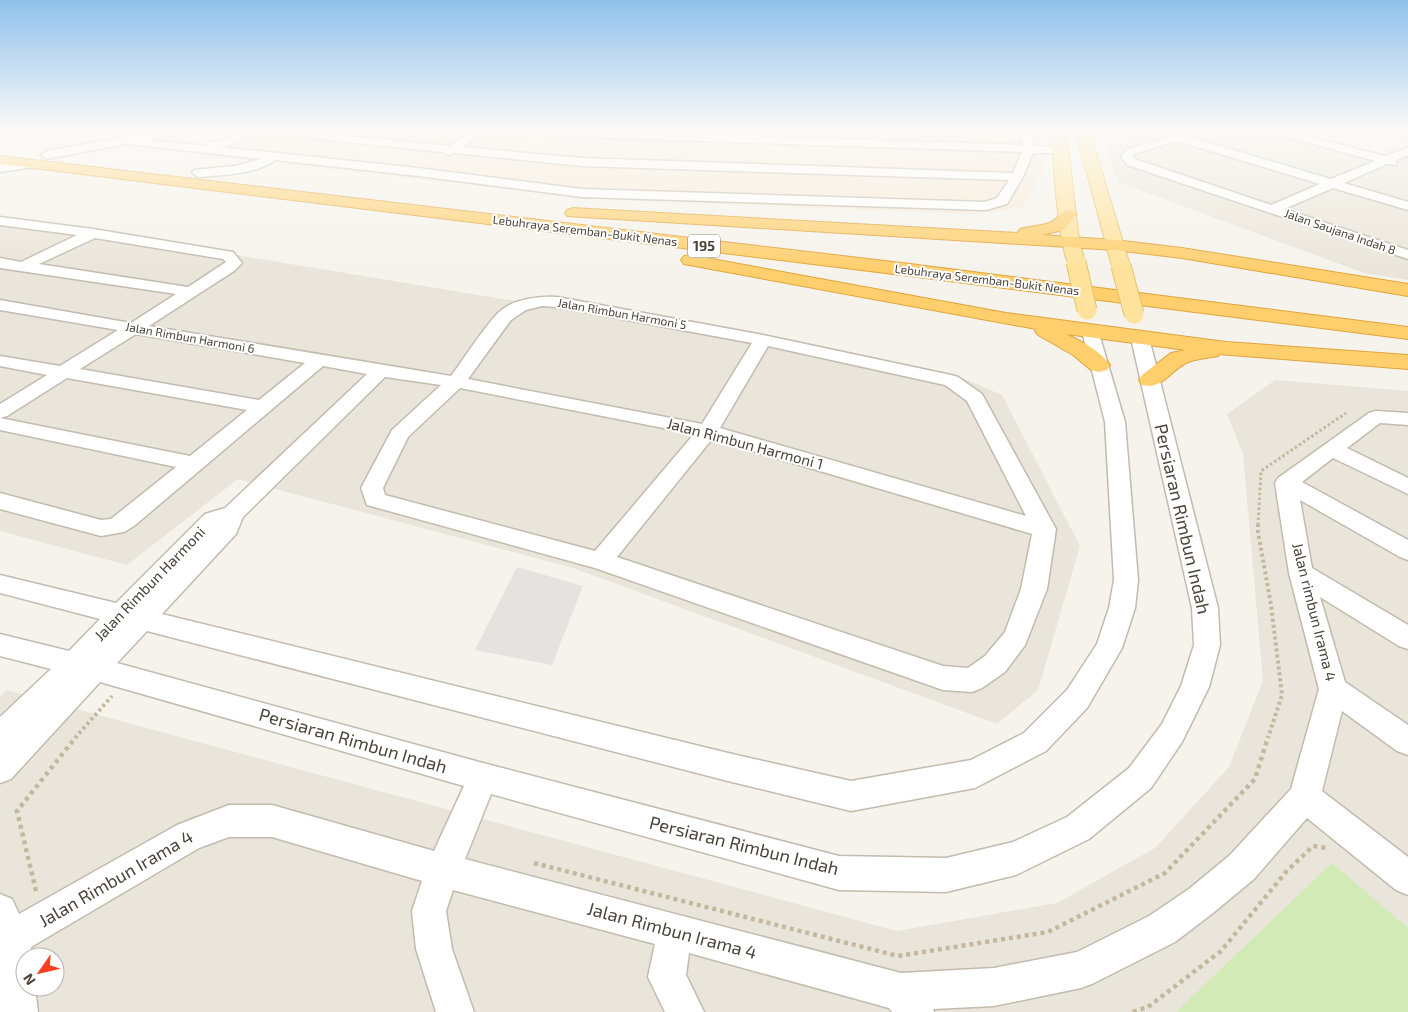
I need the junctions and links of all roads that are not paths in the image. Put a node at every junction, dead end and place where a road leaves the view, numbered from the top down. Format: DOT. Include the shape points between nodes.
graph roads {
  1 [pos="130,176"];
  2 [pos="226,176"];
  3 [pos="451,176"];
  4 [pos="638,176"];
  5 [pos="792,176"];
  6 [pos="861,176"];
  7 [pos="995,176"];
  8 [pos="1064,176"];
  9 [pos="1096,176"];
  10 [pos="1174,176"];
  11 [pos="1310,176"];
  12 [pos="1349,176"];
  13 [pos="1018,177"];
  14 [pos="1333,183"];
  15 [pos="630,194"];
  16 [pos="1408,206"];
  17 [pos="1272,209"];
  18 [pos="522,210"];
  19 [pos="1068,215"];
  20 [pos="0,221"];
  21 [pos="495,221"];
  22 [pos="1110,225"];
  23 [pos="93,233"];
  24 [pos="1002,237"];
  25 [pos="1070,241"];
  26 [pos="1115,245"];
  27 [pos="1182,253"];
  28 [pos="1408,255"];
  29 [pos="0,263"];
  30 [pos="24,266"];
  31 [pos="0,278"];
  32 [pos="1408,290"];
  33 [pos="192,292"];
  34 [pos="0,306"];
  35 [pos="1408,319"];
  36 [pos="1089,320"];
  37 [pos="1027,322"];
  38 [pos="1137,326"];
  39 [pos="134,328"];
  40 [pos="1408,333"];
  41 [pos="764,340"];
  42 [pos="1226,348"];
  43 [pos="320,360"];
  44 [pos="0,361"];
  45 [pos="1408,362"];
  46 [pos="1098,365"];
  47 [pos="381,371"];
  48 [pos="65,372"];
  49 [pos="1150,380"];
  50 [pos="456,382"];
  51 [pos="264,407"];
  52 [pos="0,412"];
  53 [pos="1376,417"];
  54 [pos="1408,419"];
  55 [pos="0,424"];
  56 [pos="708,431"];
  57 [pos="1408,432"];
  58 [pos="1331,449"];
  59 [pos="194,464"];
  60 [pos="1286,483"];
  61 [pos="1408,487"];
  62 [pos="0,501"];
  63 [pos="1044,529"];
  64 [pos="1408,551"];
  65 [pos="600,561"];
  66 [pos="1301,573"];
  67 [pos="0,584"];
  68 [pos="131,616"];
  69 [pos="1408,638"];
  70 [pos="0,645"];
  71 [pos="85,667"];
  72 [pos="1333,689"];
  73 [pos="0,736"];
  74 [pos="1408,742"];
  75 [pos="0,769"];
  76 [pos="483,776"];
  77 [pos="1305,797"];
  78 [pos="443,870"];
  79 [pos="1408,878"];
  80 [pos="6,925"];
  81 [pos="675,931"];
  82 [pos="908,1002"];
  83 [pos="19,1012"];
  84 [pos="455,1012"];
  85 [pos="685,1012"];
  1 -- 21 [label="highway, Lebuhraya Seremban-Bukit Nenas / 195"];
  2 -- 18 [label="highway, Lebuhraya Seremban-Bukit Nenas / 195"];
  3 -- 15 [label="street" via="582,193"];
  4 -- 15 [label="street"];
  5 -- 15 [label="street"];
  6 -- 13 [label="street" via="986,206 1002,201"];
  7 -- 13 [label="street"];
  8 -- 19 [label="main road"];
  9 -- 22 [label="main road"];
  10 -- 17 [label="street, Jalan Saujana Indah 8"];
  11 -- 14 [label="street"];
  12 -- 14 [label="street"];
  14 -- 16 [label="street"];
  14 -- 17 [label="street"];
  17 -- 28 [label="street, Jalan Saujana Indah 8"];
  18 -- 24 [label="highway"];
  18 -- 35 [label="highway, Lebuhraya Seremban-Bukit Nenas / 195"];
  19 -- 24 [label="highway" via="1057,226"];
  19 -- 25 [label="main road"];
  20 -- 23 [label="street"];
  21 -- 37 [label="highway" via="756,274"];
  21 -- 40 [label="highway, Lebuhraya Seremban-Bukit Nenas / 195"];
  22 -- 26 [label="main road"];
  22 -- 27 [label="highway" via="1136,238"];
  23 -- 30 [label="street"];
  23 -- 33 [label="street" via="228,255 232,259 234,263 229,268"];
  24 -- 25 [label="highway"];
  25 -- 26 [label="highway"];
  25 -- 36 [label="main road, bridge"];
  26 -- 27 [label="highway"];
  26 -- 38 [label="main road, bridge"];
  27 -- 32 [label="highway"];
  29 -- 30 [label="street"];
  30 -- 31 [label="street"];
  30 -- 33 [label="street"];
  33 -- 39 [label="street"];
  34 -- 39 [label="street, Jalan Rimbun Harmoni 6"];
  36 -- 37 [label="highway"];
  36 -- 38 [label="highway"];
  36 -- 46 [label="street"];
  37 -- 46 [label="highway" via="1081,350"];
  38 -- 42 [label="highway"];
  38 -- 49 [label="street, Persiaran Rimbun Indah"];
  39 -- 43 [label="street, Jalan Rimbun Harmoni 6"];
  39 -- 48 [label="street"];
  41 -- 50 [label="street, Jalan Rimbun Harmoni 5" via="557,302 542,302 520,307 505,316"];
  41 -- 56 [label="street"];
  41 -- 63 [label="street, Jalan Rimbun Harmoni 5" via="951,381 975,398"];
  42 -- 45 [label="highway"];
  42 -- 49 [label="highway" via="1179,358"];
  43 -- 47 [label="street, Jalan Rimbun Harmoni 6"];
  43 -- 51 [label="street"];
  44 -- 48 [label="street"];
  46 -- 68 [label="street" via="1115,422 1126,580 1122,608 1109,648 1077,699 1034,742 975,774 851,796"];
  47 -- 50 [label="street, Jalan Rimbun Harmoni 1"];
  47 -- 68 [label="street, Jalan Rimbun Harmoni" via="233,514 228,528 219,538"];
  48 -- 51 [label="street"];
  48 -- 52 [label="street"];
  49 -- 76 [label="street, Persiaran Rimbun Indah" via="1205,608 1207,645 1194,687 1172,733 1140,778 1078,828 1016,858 946,875 839,873"];
  50 -- 56 [label="street, Jalan Rimbun Harmoni 1"];
  50 -- 65 [label="street, Jalan Rimbun Harmoni 5" via="399,434 372,488 375,500"];
  51 -- 59 [label="street"];
  53 -- 54 [label="street"];
  53 -- 57 [label="street"];
  53 -- 58 [label="street"];
  55 -- 59 [label="street"];
  56 -- 63 [label="street, Jalan Rimbun Harmoni 1"];
  56 -- 65 [label="street"];
  58 -- 60 [label="street"];
  58 -- 61 [label="street"];
  59 -- 62 [label="street" via="126,520 109,528"];
  60 -- 64 [label="street"];
  60 -- 66 [label="street, Jalan rimbun Irama 4"];
  63 -- 65 [label="street" via="1034,589 1016,637 995,664 972,680 943,678"];
  66 -- 69 [label="street"];
  66 -- 72 [label="street, Jalan rimbun Irama 4"];
  67 -- 68 [label="street"];
  68 -- 71 [label="street, Jalan Rimbun Harmoni"];
  70 -- 71 [label="street, Persiaran Rimbun Indah"];
  71 -- 73 [label="street"];
  71 -- 75 [label="street"];
  71 -- 76 [label="street, Persiaran Rimbun Indah"];
  72 -- 74 [label="street"];
  72 -- 77 [label="street, Jalan rimbun Irama 4"];
  76 -- 78 [label="street"];
  77 -- 79 [label="street"];
  77 -- 82 [label="street, Jalan Rimbun Irama 4" via="1242,866 1202,901 1162,929 1082,970"];
  78 -- 80 [label="street, Jalan Rimbun Irama 4" via="272,821 229,821 189,836"];
  78 -- 81 [label="street, Jalan Rimbun Irama 4"];
  78 -- 84 [label="street" via="429,911 434,948"];
  80 -- 83 [label="street"];
  81 -- 82 [label="street, Jalan Rimbun Irama 4"];
  81 -- 85 [label="street" via="668,977"];
}
